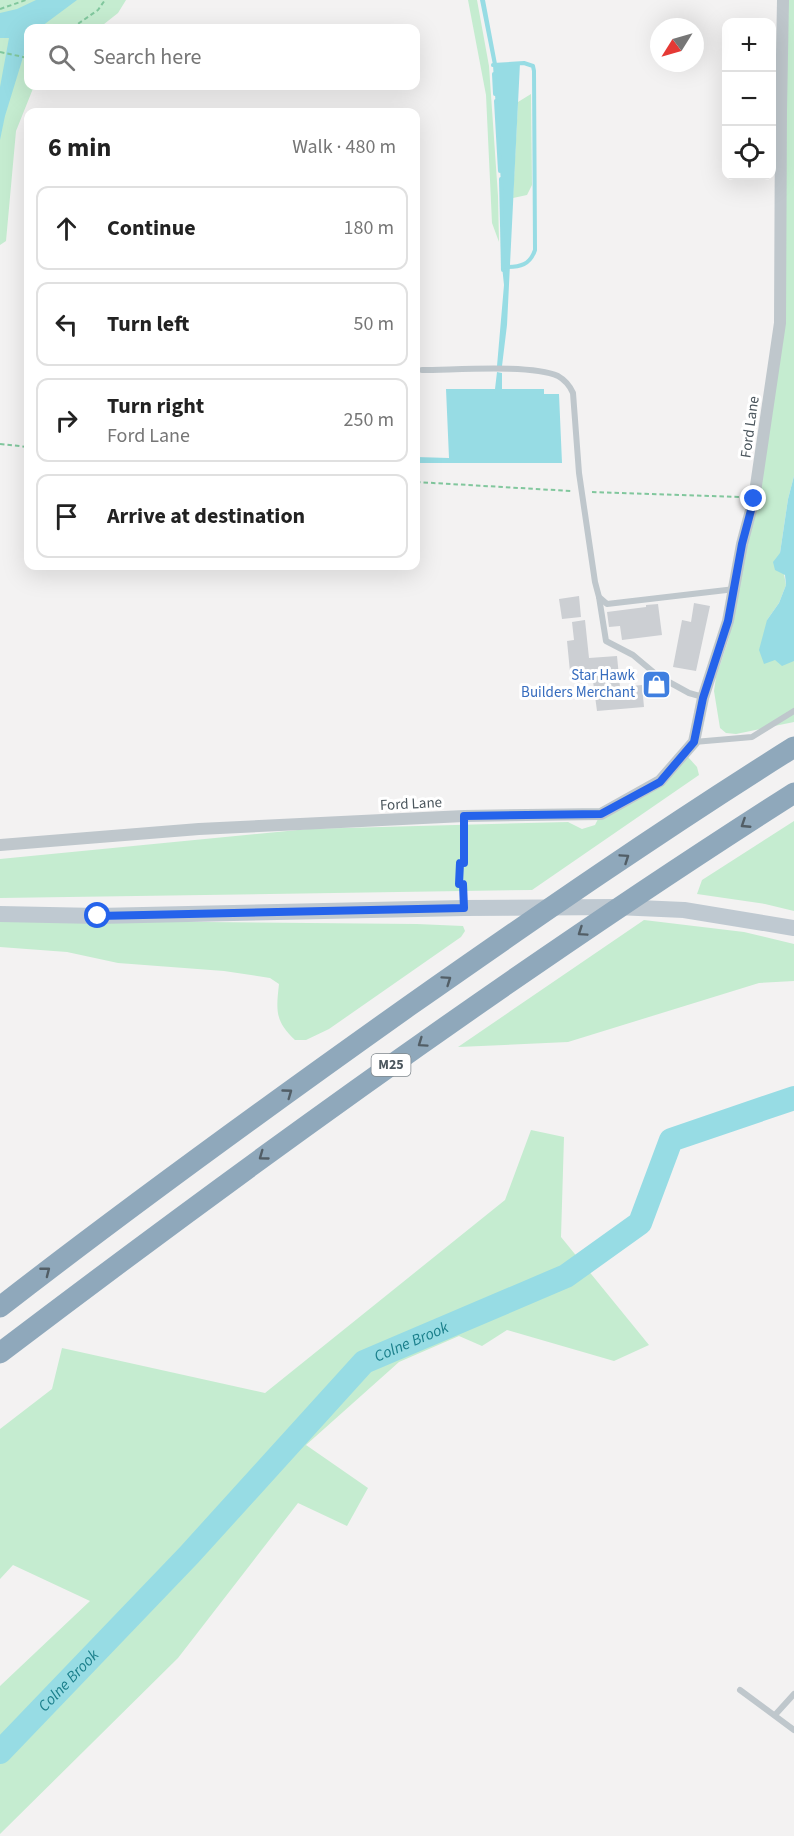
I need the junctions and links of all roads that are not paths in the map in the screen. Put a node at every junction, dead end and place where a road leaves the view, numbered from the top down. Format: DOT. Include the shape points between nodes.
graph roads {
  1 [pos="783,0"];
  2 [pos="422,370"];
  3 [pos="735,589"];
  4 [pos="599,597"];
  5 [pos="703,698"];
  6 [pos="794,711"];
  7 [pos="694,742"];
  8 [pos="794,747"];
  9 [pos="794,793"];
  10 [pos="0,845"];
  11 [pos="0,914"];
  12 [pos="794,928"];
  13 [pos="0,1307"];
  14 [pos="0,1353"];
  15 [pos="740,1690"];
  16 [pos="794,1694"];
  17 [pos="775,1715"];
  18 [pos="794,1730"];
  1 -- 3 [label="street, Ford Lane" via="780,323 754,499"];
  2 -- 4 [label="lane" via="530,370 560,377 570,387"];
  3 -- 4 [label="lane" via="607,604"];
  3 -- 5 [label="street, Ford Lane"];
  4 -- 5 [label="lane" via="606,641 633,655 658,676"];
  5 -- 7 [label="street, Ford Lane"];
  6 -- 7 [label="lane" via="752,737"];
  7 -- 10 [label="street, Ford Lane" via="660,782 601,814 464,816 199,829"];
  13 -- 8 [label="highway, M25, one-way" via="324,1066 507,937"];
  9 -- 14 [label="highway, M25, one-way" via="519,974 160,1231"];
  11 -- 12 [label="main road" via="98,916 616,907 684,910"];
  15 -- 17 [label="lane"];
  16 -- 17 [label="lane"];
  17 -- 18 [label="lane"];
}
